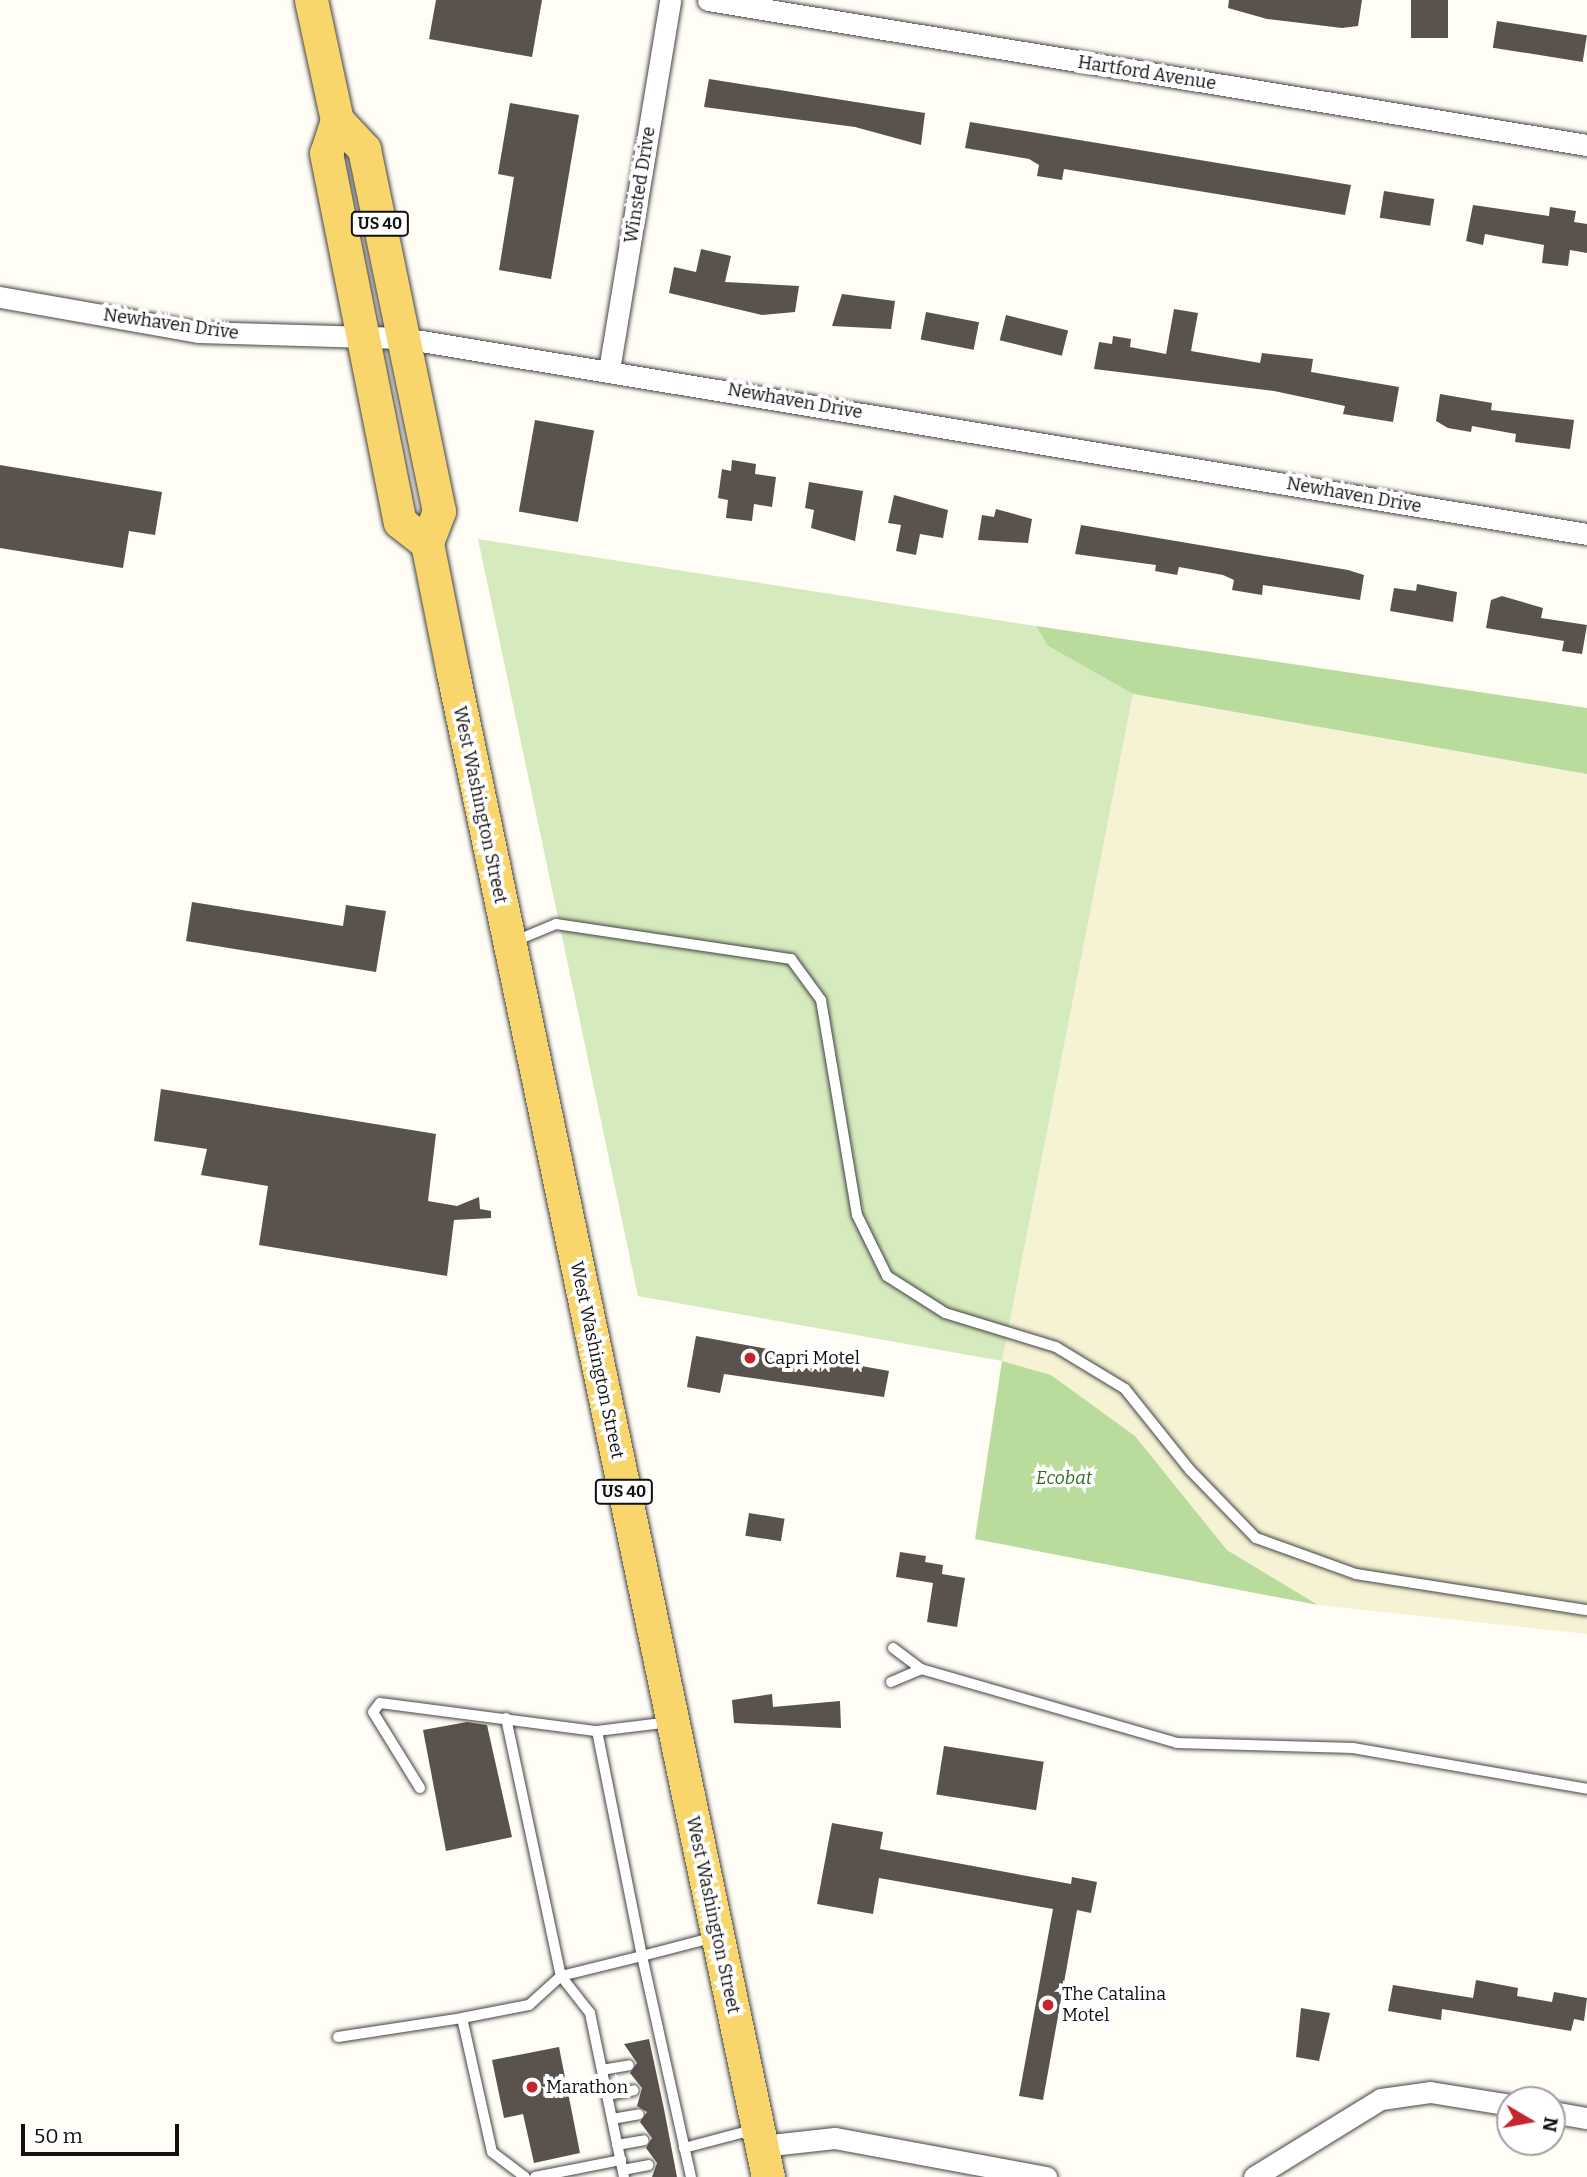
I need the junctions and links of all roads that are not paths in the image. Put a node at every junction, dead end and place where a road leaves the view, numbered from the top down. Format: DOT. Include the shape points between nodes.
graph roads {
  1 [pos="312,0"];
  2 [pos="670,0"];
  3 [pos="708,0"];
  4 [pos="337,120"];
  5 [pos="1587,145"];
  6 [pos="0,297"];
  7 [pos="362,334"];
  8 [pos="403,338"];
  9 [pos="609,370"];
  10 [pos="1587,534"];
  11 [pos="427,543"];
  12 [pos="509,943"];
  13 [pos="1587,1609"];
  14 [pos="893,1648"];
  15 [pos="921,1669"];
  16 [pos="891,1682"];
  17 [pos="506,1718"];
  18 [pos="672,1722"];
  19 [pos="597,1731"];
  20 [pos="420,1788"];
  21 [pos="1587,1789"];
  22 [pos="718,1937"];
  23 [pos="642,1956"];
  24 [pos="561,1976"];
  25 [pos="462,2018"];
  26 [pos="338,2037"];
  27 [pos="629,2065"];
  28 [pos="602,2070"];
  29 [pos="634,2090"];
  30 [pos="607,2095"];
  31 [pos="1496,2103"];
  32 [pos="639,2114"];
  33 [pos="1566,2114"];
  34 [pos="1587,2118"];
  35 [pos="612,2119"];
  36 [pos="644,2140"];
  37 [pos="617,2145"];
  38 [pos="762,2151"];
  39 [pos="685,2152"];
  40 [pos="674,2159"];
  41 [pos="649,2165"];
  42 [pos="623,2169"];
  43 [pos="525,2177"];
  44 [pos="535,2177"];
  45 [pos="691,2177"];
  46 [pos="1046,2177"];
  47 [pos="1254,2177"];
  1 -- 4 [label="main road"];
  2 -- 9 [label="street, Winsted Drive"];
  3 -- 5 [label="street, Hartford Avenue"];
  4 -- 7 [label="main road, US 40" via="326,153"];
  4 -- 8 [label="main road, US 40" via="364,149"];
  6 -- 7 [label="street, Newhaven Drive" via="198,332"];
  7 -- 8 [label="street, Newhaven Drive"];
  7 -- 11 [label="main road, US 40" via="400,522"];
  8 -- 9 [label="street, Newhaven Drive"];
  8 -- 11 [label="main road, US 40" via="439,511"];
  9 -- 10 [label="street, Newhaven Drive"];
  11 -- 12 [label="main road, West Washington Street / US 40"];
  12 -- 13 [label="lane" via="556,923 790,959 821,1000 857,1215 887,1276 945,1313 1056,1347 1125,1389 1190,1470 1256,1538 1356,1573"];
  12 -- 18 [label="main road, West Washington Street / US 40"];
  14 -- 15 [label="lane"];
  15 -- 16 [label="lane"];
  15 -- 21 [label="lane" via="1177,1743 1353,1748"];
  17 -- 19 [label="lane"];
  17 -- 20 [label="lane" via="380,1703 373,1712"];
  17 -- 24 [label="lane"];
  18 -- 19 [label="lane"];
  18 -- 22 [label="main road, West Washington Street / US 40"];
  19 -- 23 [label="lane"];
  22 -- 23 [label="lane"];
  22 -- 38 [label="main road, West Washington Street / US 40"];
  23 -- 24 [label="lane"];
  23 -- 39 [label="lane" via="669,2108"];
  24 -- 25 [label="lane" via="529,2005"];
  24 -- 28 [label="lane" via="590,2013"];
  25 -- 26 [label="lane"];
  25 -- 43 [label="lane" via="492,2152"];
  27 -- 28 [label="lane"];
  28 -- 30 [label="lane"];
  29 -- 30 [label="lane"];
  30 -- 35 [label="lane"];
  31 -- 47 [label="street" via="1430,2092 1381,2099"];
  32 -- 35 [label="lane"];
  33 -- 34 [label="street"];
  35 -- 37 [label="lane"];
  36 -- 37 [label="lane"];
  37 -- 42 [label="lane"];
  38 -- 39 [label="lane"];
  38 -- 46 [label="street" via="835,2138"];
  39 -- 40 [label="lane"];
  39 -- 45 [label="lane"];
  41 -- 42 [label="lane"];
  42 -- 44 [label="lane"];
}
